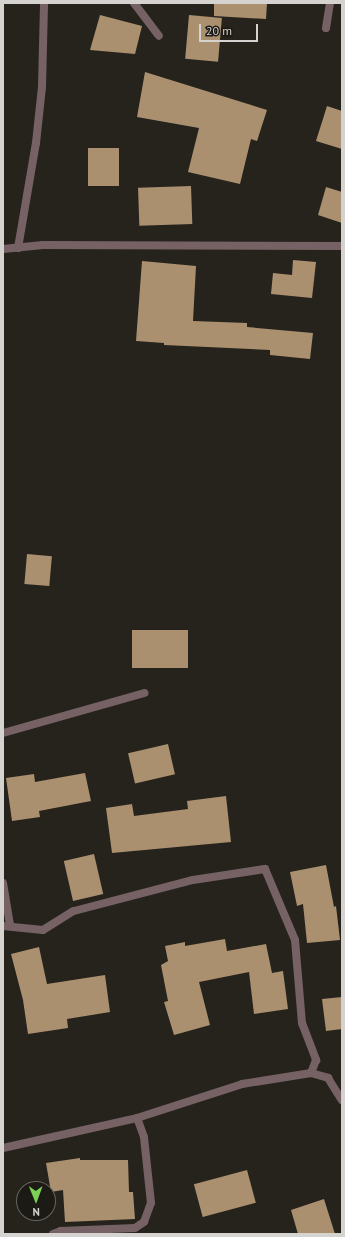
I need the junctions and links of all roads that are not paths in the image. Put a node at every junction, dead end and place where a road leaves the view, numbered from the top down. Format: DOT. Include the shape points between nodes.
graph roads {
  1 [pos="44,3"];
  2 [pos="134,3"];
  3 [pos="330,3"];
  4 [pos="326,28"];
  5 [pos="159,36"];
  6 [pos="342,246"];
  7 [pos="18,248"];
  8 [pos="3,249"];
  9 [pos="144,693"];
  10 [pos="3,733"];
  11 [pos="3,883"];
  12 [pos="6,925"];
  13 [pos="311,1073"];
  14 [pos="342,1100"];
  15 [pos="137,1118"];
  16 [pos="3,1148"];
  17 [pos="53,1234"];
  1 -- 7 [label="street" via="42,87 36,143"];
  2 -- 5 [label="street"];
  3 -- 4 [label="street"];
  6 -- 7 [label="street" via="43,245"];
  7 -- 8 [label="street"];
  9 -- 10 [label="street"];
  11 -- 12 [label="street"];
  12 -- 13 [label="street" via="43,930 74,911 193,880 266,869 295,940 302,1023 316,1060"];
  13 -- 14 [label="street" via="328,1078"];
  13 -- 15 [label="street" via="242,1084"];
  15 -- 16 [label="street"];
  15 -- 17 [label="street" via="144,1137 151,1203 144,1222 135,1228 61,1231"];
}
